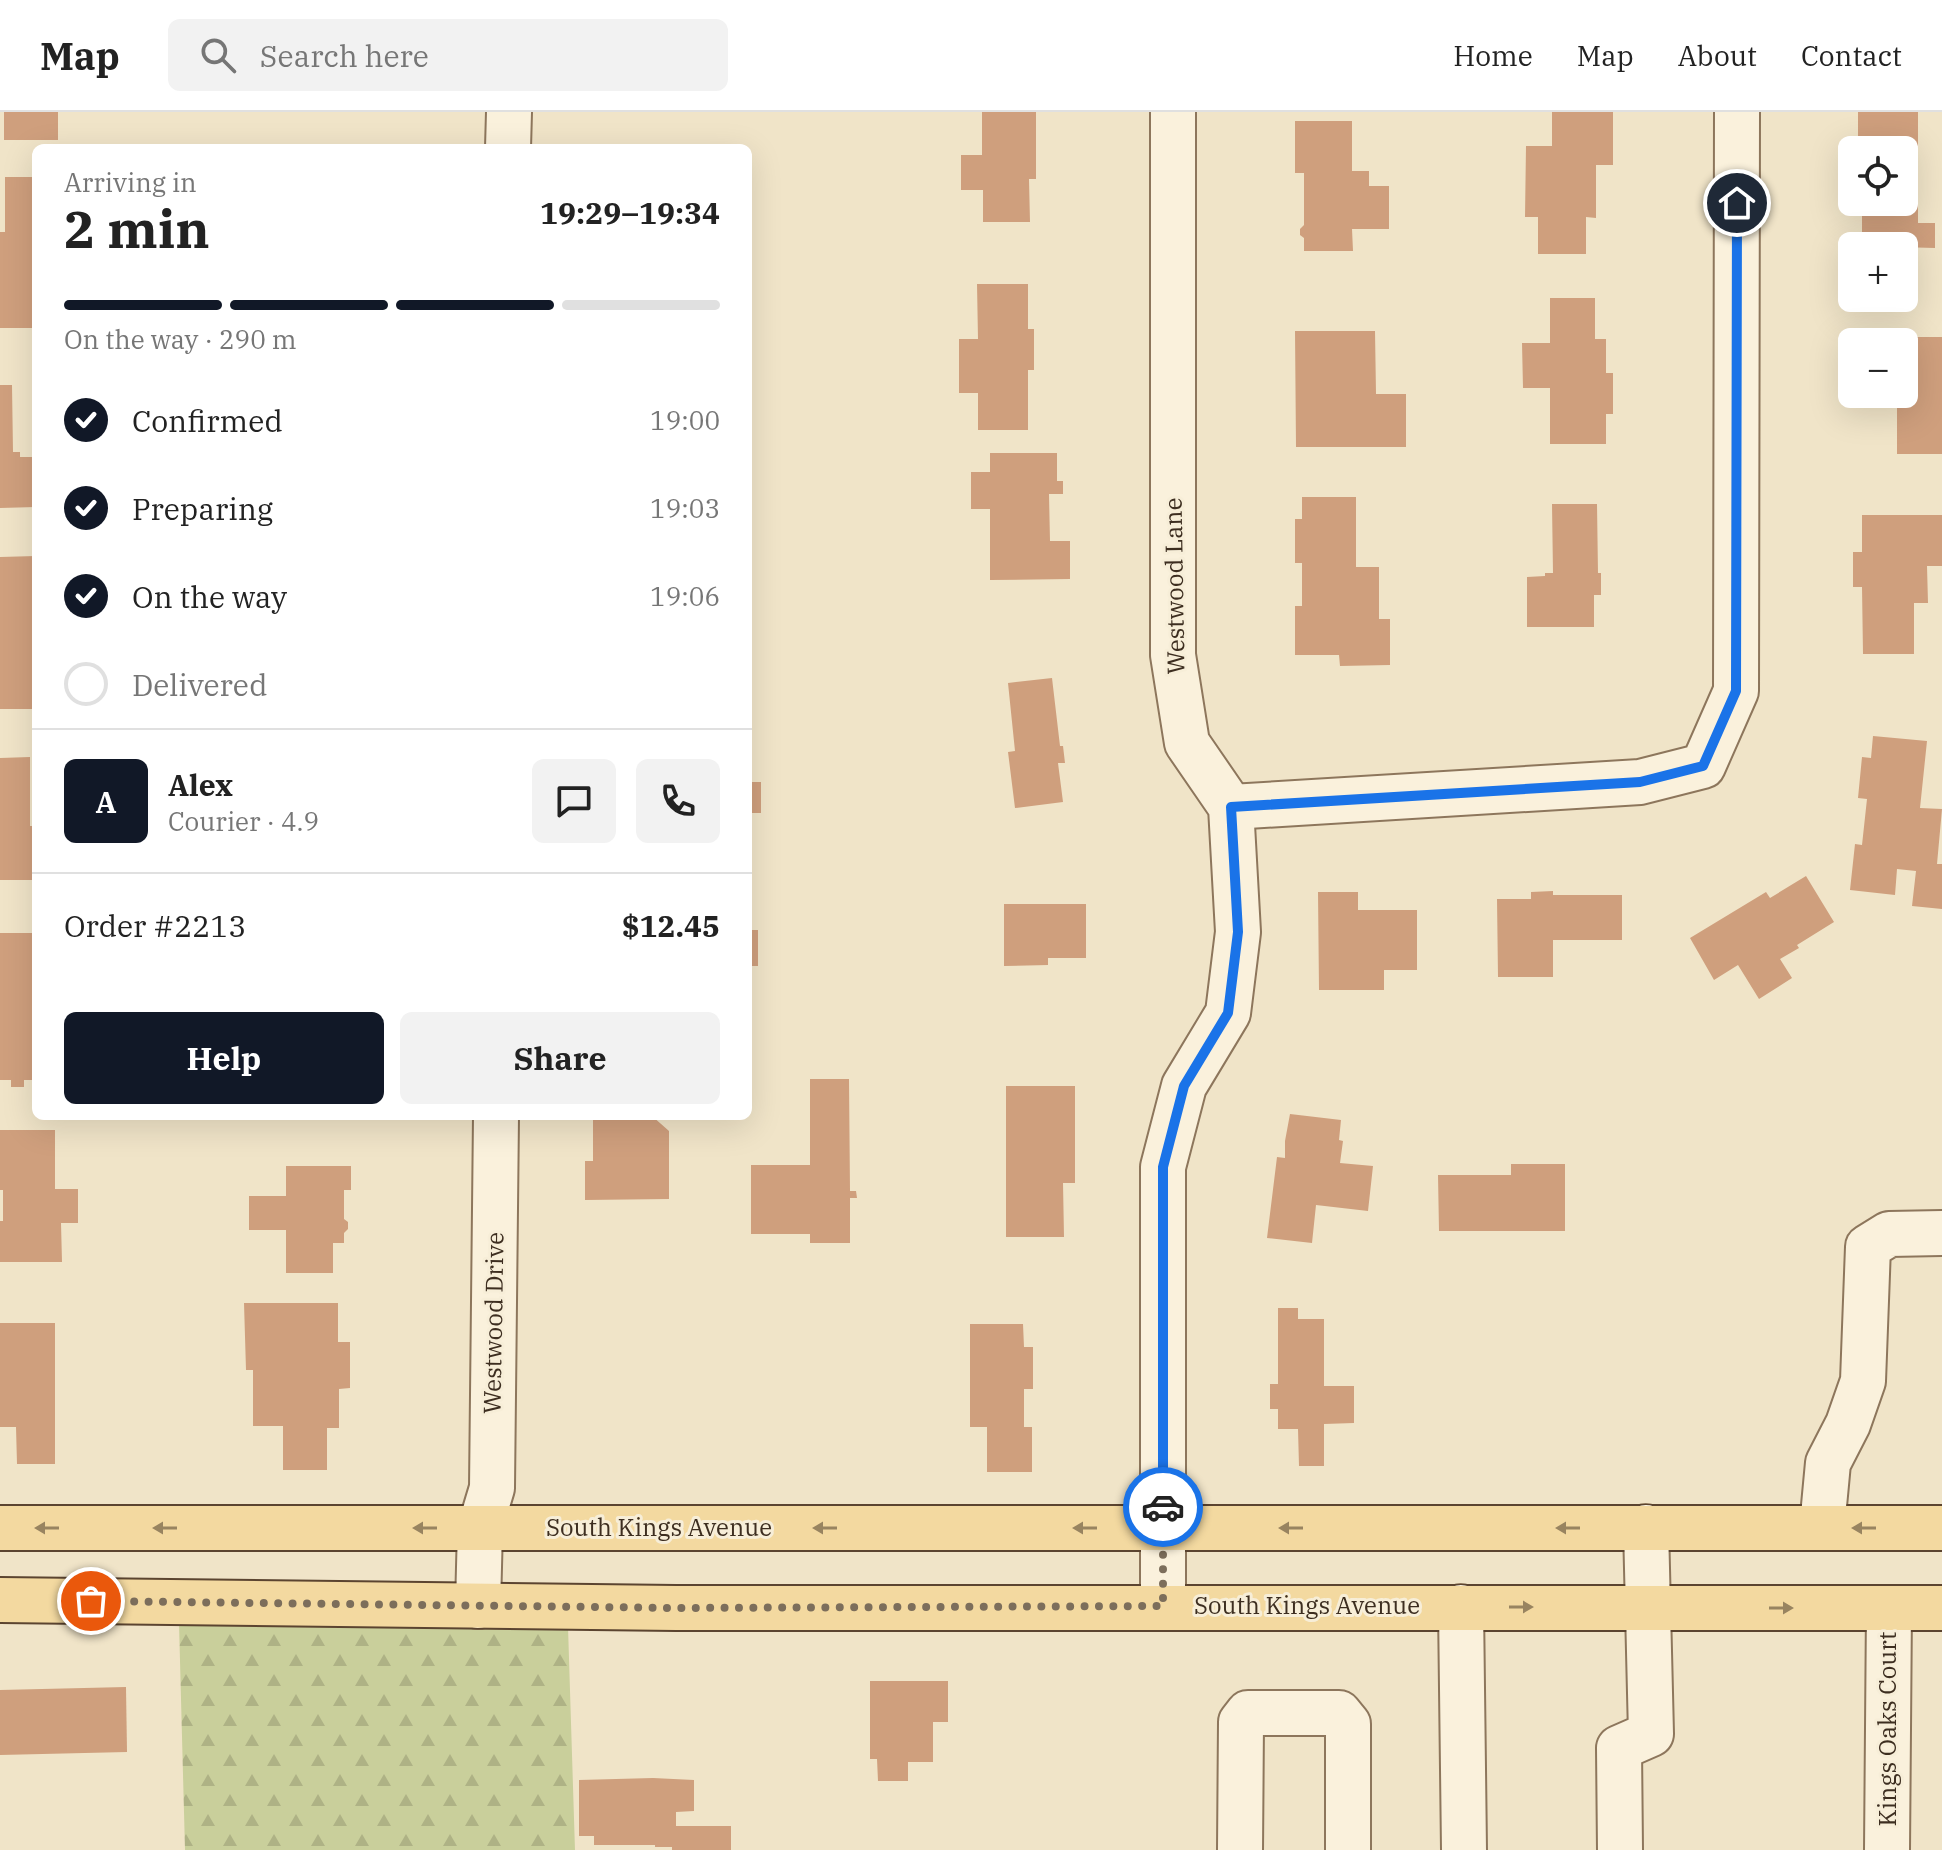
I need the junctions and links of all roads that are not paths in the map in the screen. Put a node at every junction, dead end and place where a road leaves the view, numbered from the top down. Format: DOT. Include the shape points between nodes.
graph roads {
  1 [pos="509,112"];
  2 [pos="1173,112"];
  3 [pos="1737,112"];
  4 [pos="508,144"];
  5 [pos="1231,807"];
  6 [pos="496,1120"];
  7 [pos="1942,1233"];
  8 [pos="1646,1527"];
  9 [pos="1822,1527"];
  10 [pos="0,1528"];
  11 [pos="480,1528"];
  12 [pos="1163,1528"];
  13 [pos="1942,1528"];
  14 [pos="0,1600"];
  15 [pos="478,1606"];
  16 [pos="1163,1606"];
  17 [pos="1461,1607"];
  18 [pos="1647,1607"];
  19 [pos="1889,1608"];
  20 [pos="1942,1608"];
  21 [pos="1240,1850"];
  22 [pos="1348,1850"];
  23 [pos="1464,1850"];
  24 [pos="1620,1850"];
  25 [pos="1887,1850"];
  1 -- 4 [label="street"];
  2 -- 5 [label="street, Westwood Lane" via="1173,655 1187,743"];
  3 -- 5 [label="street" via="1736,691 1703,766 1640,782"];
  5 -- 12 [label="street" via="1238,932 1228,1013 1184,1086 1163,1167"];
  6 -- 11 [label="street, Westwood Drive" via="492,1488"];
  7 -- 9 [label="street" via="1889,1234 1868,1247 1863,1381 1828,1463"];
  8 -- 9 [label="main road, South Kings Avenue"];
  8 -- 12 [label="main road, South Kings Avenue, one-way"];
  8 -- 18 [label="street"];
  13 -- 9 [label="main road, South Kings Avenue, one-way"];
  11 -- 10 [label="main road, South Kings Avenue, one-way"];
  12 -- 11 [label="main road, South Kings Avenue, one-way"];
  11 -- 15 [label="street, Westwood Drive"];
  12 -- 16 [label="street"];
  14 -- 15 [label="main road, South Kings Avenue"];
  15 -- 16 [label="main road, South Kings Avenue"];
  16 -- 17 [label="main road, South Kings Avenue"];
  17 -- 18 [label="main road, South Kings Avenue, one-way"];
  17 -- 23 [label="street"];
  18 -- 19 [label="main road, South Kings Avenue, one-way"];
  18 -- 24 [label="street" via="1651,1734 1619,1748"];
  19 -- 20 [label="main road, South Kings Avenue"];
  19 -- 25 [label="street, Kings Oaks Court"];
  21 -- 22 [label="street" via="1241,1722 1248,1713 1339,1713 1348,1724"];
}
